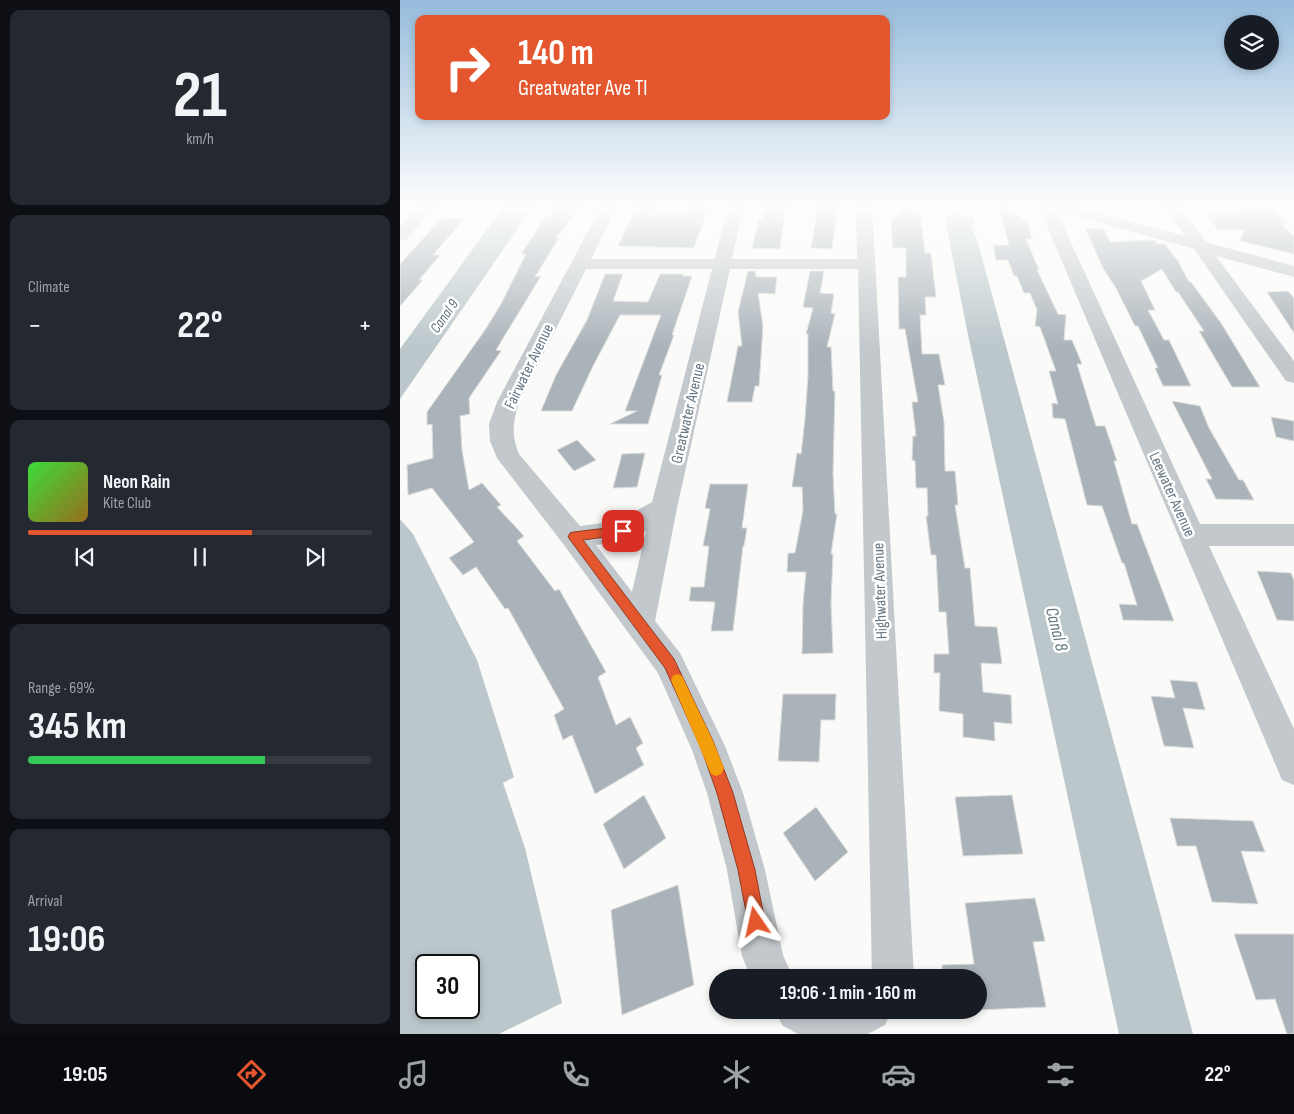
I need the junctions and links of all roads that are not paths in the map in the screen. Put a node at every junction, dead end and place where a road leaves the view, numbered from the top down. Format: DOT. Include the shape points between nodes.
graph roads {
  1 [pos="585,253"];
  2 [pos="725,253"];
  3 [pos="866,253"];
  4 [pos="1070,253"];
  5 [pos="1205,253"];
  6 [pos="1226,253"];
  7 [pos="1250,260"];
  8 [pos="580,264"];
  9 [pos="722,264"];
  10 [pos="866,264"];
  11 [pos="1218,270"];
  12 [pos="1294,272"];
  13 [pos="1294,376"];
  14 [pos="664,508"];
  15 [pos="1191,535"];
  16 [pos="1294,535"];
  17 [pos="574,537"];
  18 [pos="640,623"];
  19 [pos="1294,768"];
  20 [pos="768,969"];
  21 [pos="893,969"];
  22 [pos="812,1019"];
  23 [pos="848,1019"];
  1 -- 8 [label="street, Fairwater Avenue"];
  2 -- 9 [label="street, Greatwater Avenue"];
  3 -- 10 [label="street, Highwater Avenue"];
  4 -- 15 [label="street, Leewater Avenue"];
  5 -- 11 [label="street"];
  6 -- 7 [label="street"];
  7 -- 11 [label="street" via="1228,260 1219,264"];
  7 -- 12 [label="street"];
  8 -- 9 [label="street"];
  8 -- 17 [label="street, Fairwater Avenue" via="508,402 501,424 502,441 510,458"];
  9 -- 10 [label="street"];
  9 -- 14 [label="street, Greatwater Avenue"];
  10 -- 21 [label="street, Highwater Avenue"];
  11 -- 13 [label="street"];
  14 -- 17 [label="street" via="623,531"];
  14 -- 18 [label="street, Greatwater Avenue"];
  15 -- 16 [label="street"];
  15 -- 19 [label="street, Leewater Avenue"];
  17 -- 18 [label="street, Fairwater Avenue"];
  18 -- 20 [label="street, Fairwater Avenue" via="669,663 708,746 746,870"];
  22 -- 23 [label="street" via="833,1023"];
}
